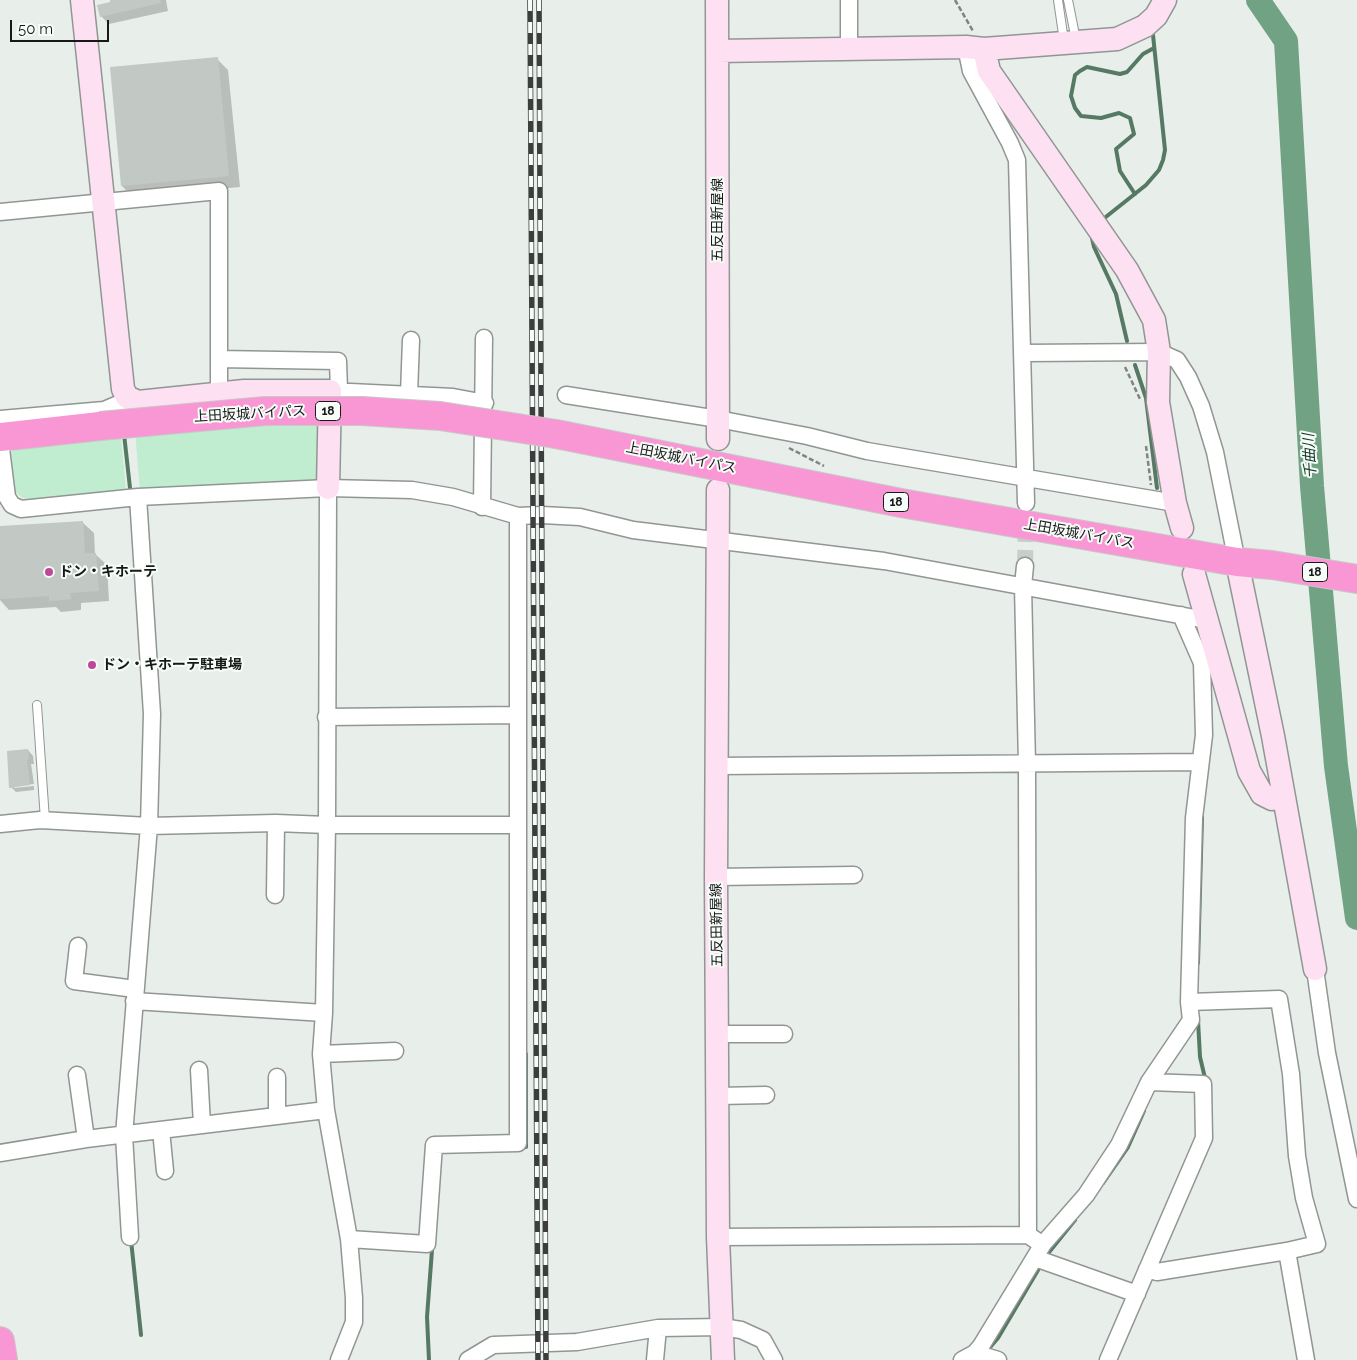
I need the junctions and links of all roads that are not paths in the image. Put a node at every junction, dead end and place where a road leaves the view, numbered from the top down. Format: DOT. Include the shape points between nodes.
graph roads {
  1 [pos="82,0"];
  2 [pos="717,0"];
  3 [pos="849,0"];
  4 [pos="1058,0"];
  5 [pos="1068,0"];
  6 [pos="1165,0"];
  7 [pos="1070,43"];
  8 [pos="975,48"];
  9 [pos="849,50"];
  10 [pos="718,51"];
  11 [pos="102,202"];
  12 [pos="0,212"];
  13 [pos="484,338"];
  14 [pos="411,340"];
  15 [pos="1159,352"];
  16 [pos="1022,353"];
  17 [pos="219,359"];
  18 [pos="335,391"];
  19 [pos="219,393"];
  20 [pos="409,394"];
  21 [pos="566,395"];
  22 [pos="127,397"];
  23 [pos="485,403"];
  24 [pos="0,419"];
  25 [pos="718,429"];
  26 [pos="0,439"];
  27 [pos="1025,479"];
  28 [pos="328,488"];
  29 [pos="718,490"];
  30 [pos="138,498"];
  31 [pos="1026,503"];
  32 [pos="1175,503"];
  33 [pos="482,507"];
  34 [pos="518,516"];
  35 [pos="1182,528"];
  36 [pos="718,540"];
  37 [pos="1237,562"];
  38 [pos="1026,566"];
  39 [pos="1194,574"];
  40 [pos="1357,580"];
  41 [pos="1023,586"];
  42 [pos="1181,616"];
  43 [pos="1206,620"];
  44 [pos="37,705"];
  45 [pos="518,715"];
  46 [pos="326,717"];
  47 [pos="1200,762"];
  48 [pos="1027,765"];
  49 [pos="716,766"];
  50 [pos="1284,798"];
  51 [pos="45,820"];
  52 [pos="276,823"];
  53 [pos="0,824"];
  54 [pos="518,824"];
  55 [pos="327,825"];
  56 [pos="149,826"];
  57 [pos="854,876"];
  58 [pos="716,877"];
  59 [pos="275,895"];
  60 [pos="78,946"];
  61 [pos="1315,969"];
  62 [pos="135,995"];
  63 [pos="1195,1002"];
  64 [pos="324,1013"];
  65 [pos="718,1034"];
  66 [pos="784,1034"];
  67 [pos="394,1051"];
  68 [pos="322,1054"];
  69 [pos="199,1070"];
  70 [pos="77,1075"];
  71 [pos="277,1077"];
  72 [pos="1154,1083"];
  73 [pos="766,1095"];
  74 [pos="718,1096"];
  75 [pos="326,1110"];
  76 [pos="277,1116"];
  77 [pos="202,1125"];
  78 [pos="162,1130"];
  79 [pos="124,1135"];
  80 [pos="86,1139"];
  81 [pos="0,1153"];
  82 [pos="165,1171"];
  83 [pos="1357,1198"];
  84 [pos="1028,1235"];
  85 [pos="130,1237"];
  86 [pos="718,1237"];
  87 [pos="349,1239"];
  88 [pos="1039,1251"];
  89 [pos="1287,1251"];
  90 [pos="1147,1269"];
  91 [pos="1136,1294"];
  92 [pos="722,1327"];
  93 [pos="658,1328"];
  94 [pos="0,1341"];
  95 [pos="980,1357"];
  96 [pos="3,1360"];
  97 [pos="339,1360"];
  98 [pos="468,1360"];
  99 [pos="655,1360"];
  100 [pos="723,1360"];
  101 [pos="774,1360"];
  102 [pos="1108,1360"];
  103 [pos="1306,1360"];
  1 -- 11 [label="street"];
  2 -- 10 [label="street, 五反田新屋線"];
  3 -- 9 [label="street"];
  4 -- 7 [label="lane"];
  5 -- 7 [label="lane"];
  6 -- 7 [label="street" via="1156,16 1134,33 1117,39"];
  7 -- 8 [label="street"];
  8 -- 9 [label="street"];
  8 -- 15 [label="street" via="1127,270 1154,320"];
  8 -- 16 [label="street" via="971,70 1016,160"];
  9 -- 10 [label="street"];
  10 -- 25 [label="street, 五反田新屋線"];
  11 -- 12 [label="street"];
  11 -- 17 [label="street" via="219,191"];
  11 -- 22 [label="street" via="123,389"];
  13 -- 23 [label="street"];
  14 -- 20 [label="street"];
  15 -- 16 [label="street"];
  15 -- 32 [label="street" via="1158,402"];
  15 -- 37 [label="street" via="1177,360 1201,406 1215,452"];
  16 -- 27 [label="street"];
  17 -- 18 [label="street" via="338,361"];
  17 -- 19 [label="street"];
  18 -- 19 [label="street"];
  18 -- 20 [label="street"];
  18 -- 28 [label="street"];
  19 -- 22 [label="street" via="138,402"];
  20 -- 23 [label="street"];
  21 -- 25 [label="street"];
  22 -- 24 [label="street" via="104,410"];
  23 -- 33 [label="street"];
  25 -- 27 [label="street" via="807,436 867,451"];
  26 -- 30 [label="street" via="7,497 12,506 35,510"];
  26 -- 37 [label="highway, 上田坂城バイパス / 18, bridge" via="265,411 440,416 556,434 901,503"];
  27 -- 31 [label="street"];
  27 -- 32 [label="street"];
  28 -- 30 [label="street"];
  28 -- 33 [label="street" via="412,490 453,497"];
  28 -- 46 [label="street"];
  29 -- 36 [label="street, 五反田新屋線"];
  30 -- 56 [label="street" via="152,714"];
  32 -- 35 [label="street"];
  33 -- 34 [label="street"];
  34 -- 36 [label="street" via="580,516 633,530"];
  34 -- 45 [label="street"];
  36 -- 41 [label="street" via="884,561"];
  36 -- 49 [label="street, 五反田新屋線"];
  37 -- 40 [label="highway, 上田坂城バイパス / 18"];
  37 -- 50 [label="street"];
  38 -- 41 [label="street"];
  39 -- 43 [label="street"];
  41 -- 42 [label="street"];
  41 -- 48 [label="street"];
  42 -- 43 [label="street"];
  42 -- 47 [label="street" via="1202,663 1204,735"];
  43 -- 50 [label="street" via="1249,771 1262,794 1272,799"];
  44 -- 51 [label="lane"];
  45 -- 46 [label="street"];
  45 -- 54 [label="street"];
  46 -- 55 [label="street"];
  47 -- 48 [label="street"];
  47 -- 63 [label="street" via="1194,818"];
  48 -- 49 [label="street"];
  48 -- 84 [label="street"];
  49 -- 58 [label="street, 五反田新屋線"];
  50 -- 61 [label="street"];
  51 -- 53 [label="street"];
  51 -- 56 [label="street"];
  52 -- 55 [label="street"];
  52 -- 56 [label="street"];
  52 -- 59 [label="street"];
  54 -- 55 [label="street"];
  54 -- 87 [label="street" via="518,1143 434,1145 428,1244"];
  55 -- 64 [label="street"];
  56 -- 62 [label="street"];
  57 -- 58 [label="street"];
  58 -- 65 [label="street, 五反田新屋線"];
  60 -- 62 [label="street" via="74,981"];
  61 -- 83 [label="street" via="1327,1053"];
  62 -- 64 [label="street"];
  62 -- 79 [label="street"];
  63 -- 72 [label="street" via="1191,1020"];
  63 -- 89 [label="street" via="1279,999 1291,1074 1297,1156 1317,1244"];
  64 -- 68 [label="street"];
  65 -- 66 [label="street"];
  65 -- 74 [label="street, 五反田新屋線"];
  67 -- 68 [label="street"];
  68 -- 75 [label="street"];
  69 -- 77 [label="street"];
  70 -- 80 [label="street"];
  71 -- 76 [label="street"];
  72 -- 88 [label="street" via="1106,1166"];
  72 -- 90 [label="street" via="1203,1084 1206,1128"];
  73 -- 74 [label="street"];
  74 -- 86 [label="street, 五反田新屋線"];
  75 -- 76 [label="street"];
  75 -- 87 [label="street"];
  76 -- 77 [label="street"];
  77 -- 78 [label="street"];
  78 -- 79 [label="street"];
  78 -- 82 [label="street"];
  79 -- 80 [label="street"];
  79 -- 85 [label="street"];
  80 -- 81 [label="street"];
  84 -- 86 [label="street"];
  84 -- 88 [label="street"];
  86 -- 92 [label="street, 五反田新屋線"];
  87 -- 97 [label="street" via="354,1322"];
  88 -- 91 [label="street"];
  88 -- 95 [label="street"];
  89 -- 90 [label="street" via="1157,1272"];
  89 -- 103 [label="street"];
  90 -- 91 [label="street"];
  91 -- 102 [label="street"];
  92 -- 93 [label="street"];
  92 -- 100 [label="street, 五反田新屋線"];
  92 -- 101 [label="street" via="741,1330 763,1340"];
  93 -- 98 [label="street" via="577,1342 493,1345"];
  93 -- 99 [label="street"];
  94 -- 96 [label="highway"];
}
